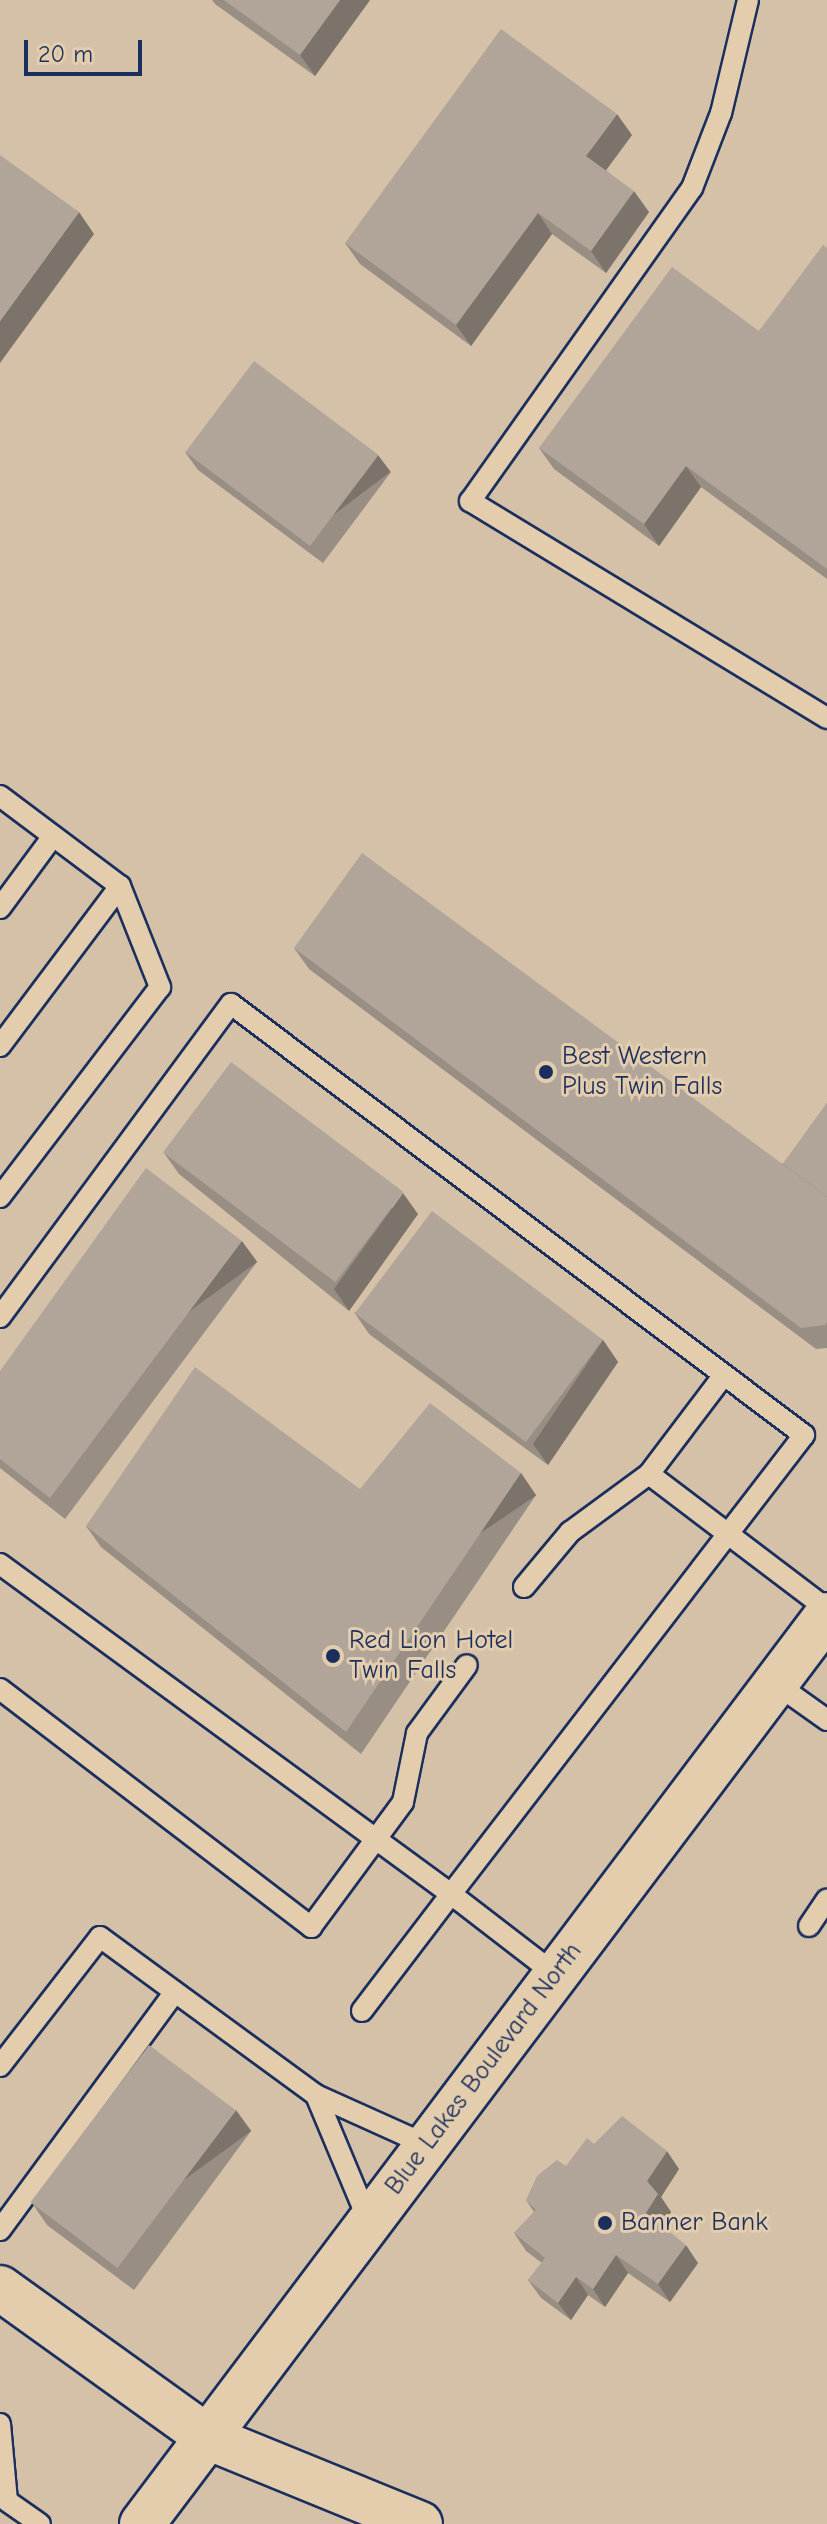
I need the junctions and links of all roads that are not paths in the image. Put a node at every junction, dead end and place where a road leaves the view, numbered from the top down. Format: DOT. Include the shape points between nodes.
graph roads {
  1 [pos="748,0"];
  2 [pos="827,718"];
  3 [pos="0,796"];
  4 [pos="53,836"];
  5 [pos="120,886"];
  6 [pos="0,908"];
  7 [pos="0,1046"];
  8 [pos="0,1197"];
  9 [pos="0,1317"];
  10 [pos="724,1375"];
  11 [pos="649,1474"];
  12 [pos="729,1537"];
  13 [pos="0,1564"];
  14 [pos="524,1587"];
  15 [pos="827,1609"];
  16 [pos="827,1615"];
  17 [pos="467,1665"];
  18 [pos="775,1683"];
  19 [pos="0,1689"];
  20 [pos="827,1720"];
  21 [pos="374,1842"];
  22 [pos="451,1894"];
  23 [pos="827,1899"];
  24 [pos="809,1926"];
  25 [pos="556,1975"];
  26 [pos="175,1992"];
  27 [pos="362,2011"];
  28 [pos="0,2066"];
  29 [pos="316,2095"];
  30 [pos="427,2145"];
  31 [pos="369,2222"];
  32 [pos="0,2230"];
  33 [pos="0,2288"];
  34 [pos="0,2424"];
  35 [pos="207,2437"];
  36 [pos="1,2454"];
  37 [pos="4,2506"];
  38 [pos="40,2524"];
  39 [pos="142,2524"];
  40 [pos="420,2524"];
  1 -- 2 [label="lane" via="721,113 692,188 470,501"];
  3 -- 4 [label="lane"];
  4 -- 5 [label="lane"];
  4 -- 6 [label="lane"];
  5 -- 7 [label="lane"];
  5 -- 8 [label="lane" via="160,987"];
  9 -- 10 [label="lane" via="231,1004"];
  10 -- 11 [label="lane"];
  10 -- 12 [label="lane" via="804,1435"];
  11 -- 12 [label="lane"];
  11 -- 14 [label="lane" via="570,1532"];
  12 -- 15 [label="lane"];
  12 -- 22 [label="lane"];
  13 -- 21 [label="lane"];
  16 -- 18 [label="main road, Blue Lakes Boulevard North"];
  17 -- 21 [label="lane" via="417,1733 403,1802"];
  18 -- 20 [label="lane"];
  18 -- 25 [label="main road, Blue Lakes Boulevard North"];
  19 -- 21 [label="lane" via="311,1927"];
  21 -- 22 [label="lane"];
  22 -- 25 [label="lane"];
  22 -- 27 [label="lane"];
  23 -- 24 [label="lane"];
  25 -- 30 [label="main road, Blue Lakes Boulevard North"];
  26 -- 28 [label="lane" via="100,1937"];
  26 -- 29 [label="lane"];
  26 -- 32 [label="lane"];
  29 -- 30 [label="lane"];
  29 -- 31 [label="lane"];
  30 -- 31 [label="main road, Blue Lakes Boulevard North"];
  31 -- 35 [label="main road, Blue Lakes Boulevard North"];
  33 -- 35 [label="main road"];
  34 -- 36 [label="lane"];
  35 -- 39 [label="main road, Blue Lakes Boulevard North"];
  35 -- 40 [label="main road"];
  36 -- 37 [label="lane"];
  37 -- 38 [label="lane"];
}
